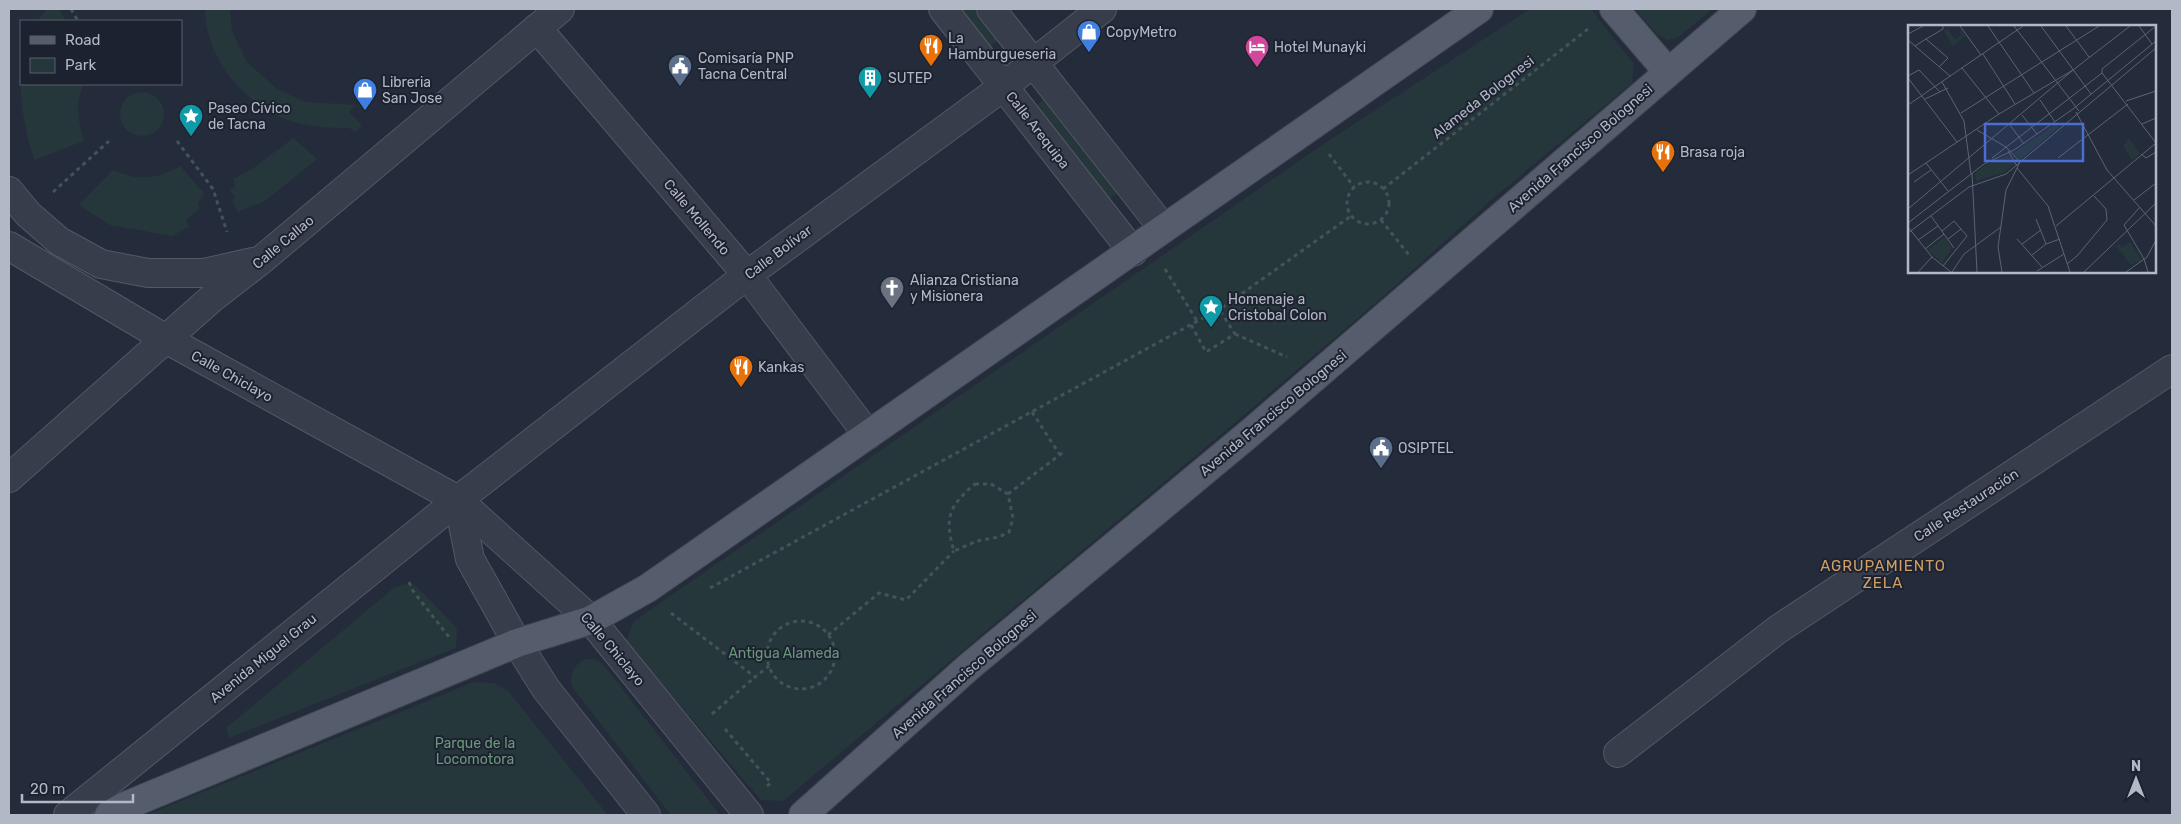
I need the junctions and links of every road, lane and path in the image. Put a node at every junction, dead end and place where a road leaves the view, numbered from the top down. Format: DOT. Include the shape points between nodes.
graph roads {
  1 [pos="71,9"];
  2 [pos="560,9"];
  3 [pos="942,9"];
  4 [pos="991,9"];
  5 [pos="1102,9"];
  6 [pos="1479,9"];
  7 [pos="1742,9"];
  8 [pos="1605,16"];
  9 [pos="77,20"];
  10 [pos="537,28"];
  11 [pos="1034,62"];
  12 [pos="1668,72"];
  13 [pos="1004,86"];
  14 [pos="177,141"];
  15 [pos="109,142"];
  16 [pos="1327,152"];
  17 [pos="1354,187"];
  18 [pos="1383,189"];
  19 [pos="9,190"];
  20 [pos="53,192"];
  21 [pos="1350,216"];
  22 [pos="1381,220"];
  23 [pos="1163,228"];
  24 [pos="227,232"];
  25 [pos="9,246"];
  26 [pos="1132,252"];
  27 [pos="260,261"];
  28 [pos="1414,261"];
  29 [pos="1162,264"];
  30 [pos="747,275"];
  31 [pos="1219,309"];
  32 [pos="1197,321"];
  33 [pos="1190,325"];
  34 [pos="1235,334"];
  35 [pos="166,339"];
  36 [pos="1288,358"];
  37 [pos="2172,369"];
  38 [pos="1032,412"];
  39 [pos="868,435"];
  40 [pos="1064,451"];
  41 [pos="1060,454"];
  42 [pos="9,478"];
  43 [pos="1008,494"];
  44 [pos="458,500"];
  45 [pos="395,551"];
  46 [pos="954,551"];
  47 [pos="703,592"];
  48 [pos="678,606"];
  49 [pos="591,620"];
  50 [pos="828,635"];
  51 [pos="451,640"];
  52 [pos="517,643"];
  53 [pos="769,666"];
  54 [pos="755,677"];
  55 [pos="712,714"];
  56 [pos="1618,754"];
  57 [pos="68,815"];
  58 [pos="108,815"];
  59 [pos="646,815"];
  60 [pos="749,815"];
  61 [pos="803,815"];
  1 -- 9 [label="path"];
  2 -- 10 [label="street, Calle Callao"];
  3 -- 13 [label="street, Calle Arequipa"];
  4 -- 11 [label="street"];
  5 -- 11 [label="street, Calle Bolívar"];
  6 -- 23 [label="main road"];
  7 -- 12 [label="main road, Avenida Francisco Bolognesi"];
  8 -- 12 [label="main road"];
  8 -- 18 [label="path, Alameda Bolognesi"];
  10 -- 27 [label="street, Calle Callao"];
  10 -- 30 [label="street, Calle Mollendo"];
  11 -- 13 [label="street, Calle Bolívar"];
  11 -- 23 [label="street"];
  12 -- 61 [label="main road, Avenida Francisco Bolognesi" via="1250,433 971,665"];
  13 -- 26 [label="street, Calle Arequipa"];
  13 -- 30 [label="street, Calle Bolívar"];
  14 -- 24 [label="path" via="214,189"];
  15 -- 20 [label="path"];
  16 -- 17 [label="path"];
  17 -- 18 [label="path" via="1371,182"];
  17 -- 21 [label="path" via="1347,203"];
  18 -- 22 [label="path" via="1389,209"];
  19 -- 27 [label="street" via="28,214 59,241 101,264 148,272 204,272"];
  21 -- 22 [label="path" via="1368,224"];
  21 -- 31 [label="path"];
  22 -- 28 [label="path"];
  23 -- 26 [label="main road"];
  25 -- 35 [label="street, Calle Chiclayo"];
  26 -- 39 [label="main road"];
  27 -- 35 [label="street, Calle Callao"];
  29 -- 32 [label="path"];
  30 -- 39 [label="street, Calle Mollendo"];
  30 -- 44 [label="street, Calle Bolívar"];
  31 -- 32 [label="path"];
  31 -- 34 [label="path"];
  32 -- 33 [label="path"];
  33 -- 34 [label="path" via="1206,352"];
  33 -- 38 [label="path"];
  34 -- 36 [label="path"];
  35 -- 42 [label="street, Calle Callao"];
  35 -- 44 [label="street, Calle Chiclayo"];
  37 -- 56 [label="street, Calle Restauración" via="1777,630"];
  38 -- 41 [label="path"];
  38 -- 47 [label="path"];
  39 -- 49 [label="main road" via="648,588"];
  40 -- 41 [label="path"];
  41 -- 43 [label="path"];
  43 -- 46 [label="path" via="1013,518 1009,532"];
  43 -- 46 [label="path" via="991,484 975,484 960,497 951,513 948,531"];
  44 -- 45 [label="street, Avenida Miguel Grau"];
  44 -- 49 [label="street, Calle Chiclayo"];
  44 -- 52 [label="street" via="470,559"];
  45 -- 51 [label="path" via="413,591"];
  45 -- 57 [label="street, Avenida Miguel Grau"];
  46 -- 50 [label="path" via="906,600 879,593"];
  48 -- 54 [label="path" via="669,611"];
  49 -- 52 [label="main road"];
  49 -- 60 [label="street, Calle Chiclayo"];
  50 -- 53 [label="path" via="824,629 808,622 791,622 781,627 768,645"];
  50 -- 53 [label="path" via="835,649 835,660 831,671 815,686 792,688 774,676"];
  52 -- 58 [label="main road"];
  52 -- 59 [label="street" via="546,689"];
  53 -- 54 [label="path"];
  54 -- 55 [label="path"];
}
